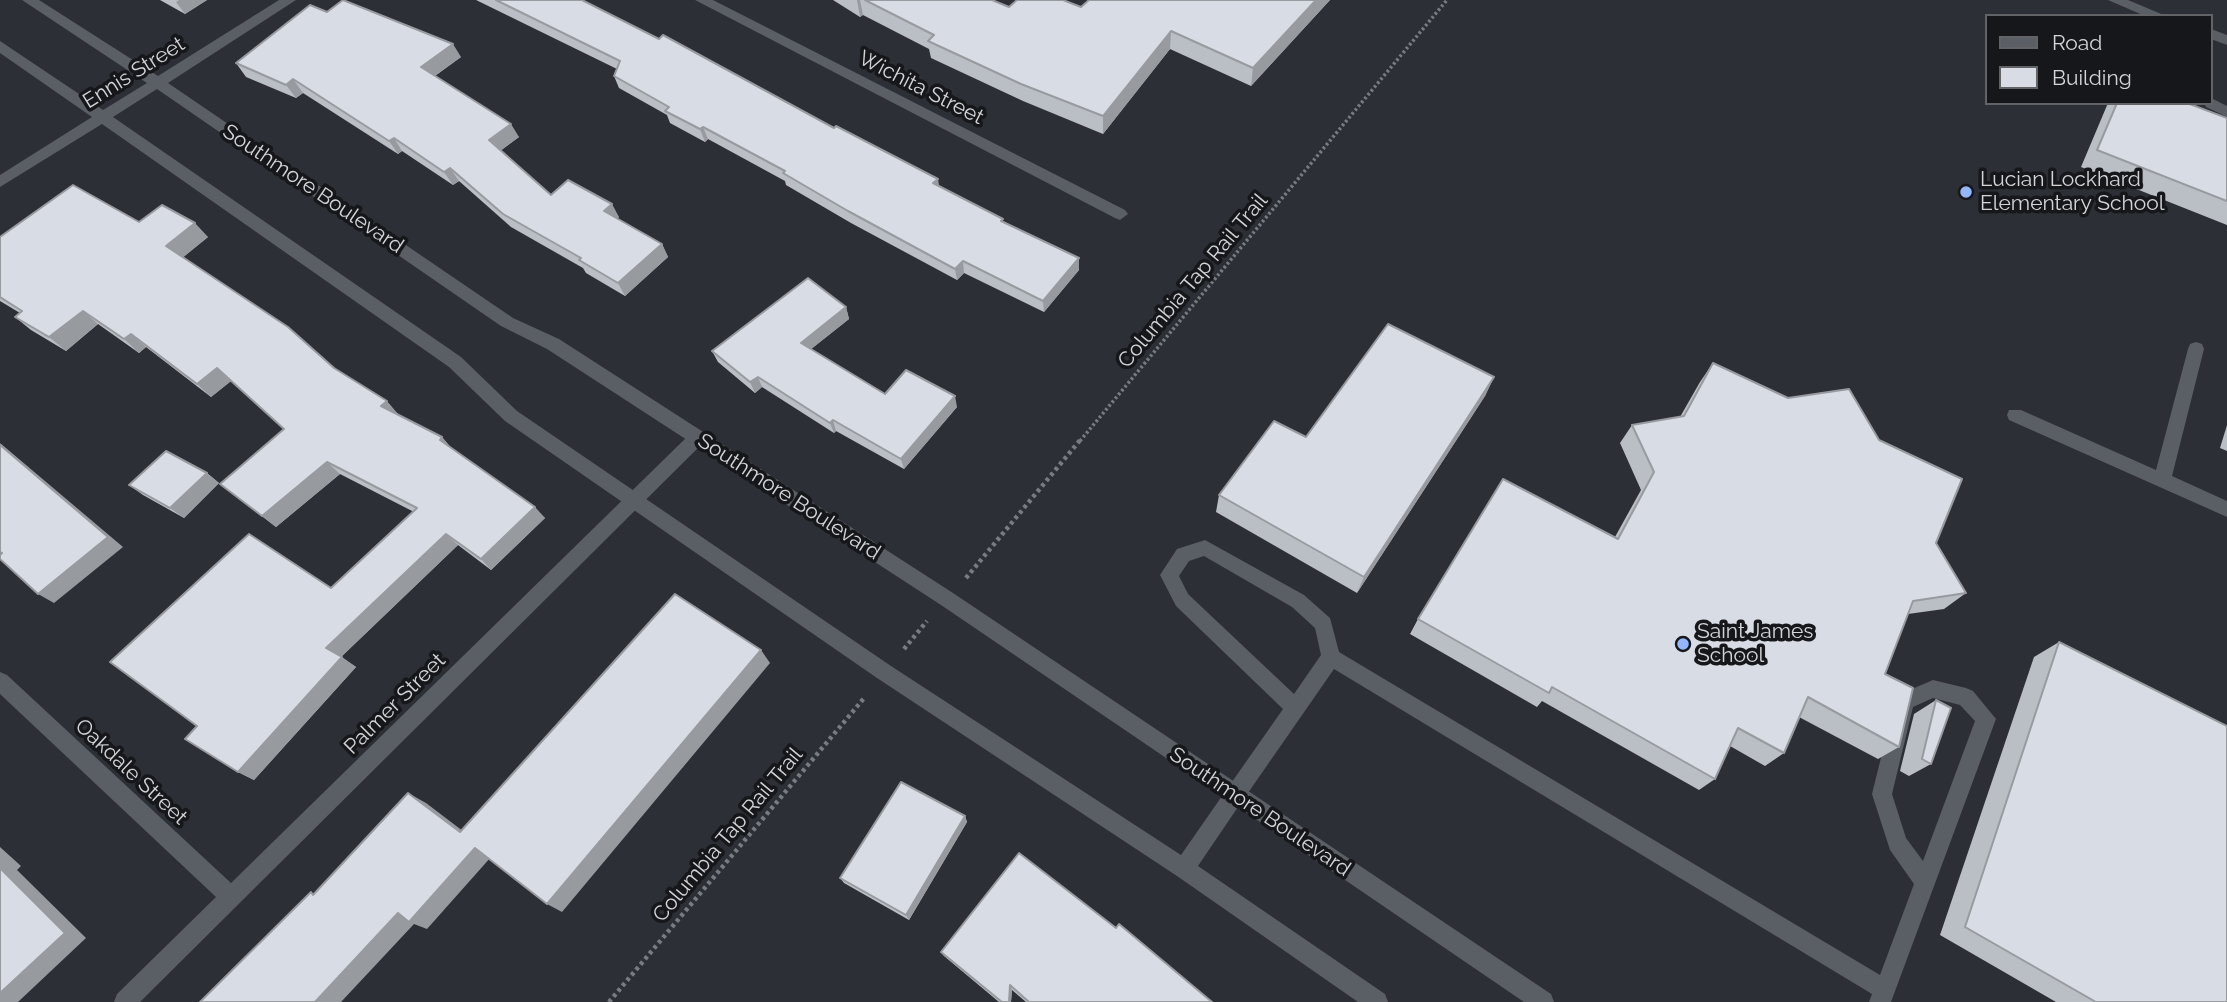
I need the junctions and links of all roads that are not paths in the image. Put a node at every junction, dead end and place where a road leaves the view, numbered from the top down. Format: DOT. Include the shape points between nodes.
graph roads {
  1 [pos="30,0"];
  2 [pos="289,0"];
  3 [pos="702,0"];
  4 [pos="2115,0"];
  5 [pos="2154,14"];
  6 [pos="0,46"];
  7 [pos="158,83"];
  8 [pos="102,118"];
  9 [pos="0,182"];
  10 [pos="1120,214"];
  11 [pos="2196,349"];
  12 [pos="2014,415"];
  13 [pos="697,438"];
  14 [pos="2162,480"];
  15 [pos="635,499"];
  16 [pos="2227,509"];
  17 [pos="1331,657"];
  18 [pos="0,681"];
  19 [pos="1296,708"];
  20 [pos="1234,796"];
  21 [pos="1184,869"];
  22 [pos="1925,882"];
  23 [pos="231,897"];
  24 [pos="1882,996"];
  25 [pos="125,1002"];
  26 [pos="1377,1002"];
  27 [pos="1543,1002"];
  1 -- 7 [label="street, Southmore Boulevard"];
  2 -- 7 [label="street, Ennis Street"];
  3 -- 10 [label="street, Wichita Street"];
  4 -- 5 [label="street"];
  6 -- 8 [label="street"];
  7 -- 8 [label="street, Ennis Street"];
  7 -- 13 [label="street, Southmore Boulevard" via="507,322 553,344"];
  8 -- 9 [label="street, Ennis Street"];
  8 -- 15 [label="street" via="455,362 510,416"];
  11 -- 14 [label="street"];
  12 -- 14 [label="street"];
  13 -- 15 [label="street, Palmer Street"];
  13 -- 20 [label="street, Southmore Boulevard" via="947,599"];
  14 -- 16 [label="street"];
  15 -- 21 [label="street" via="884,672"];
  15 -- 23 [label="street, Palmer Street"];
  17 -- 19 [label="street"];
  17 -- 19 [label="street" via="1323,624 1298,601 1205,548 1184,555 1169,575 1182,600"];
  17 -- 24 [label="street"];
  18 -- 23 [label="street, Oakdale Street"];
  19 -- 20 [label="street"];
  20 -- 21 [label="street"];
  20 -- 27 [label="street, Southmore Boulevard"];
  21 -- 26 [label="street"];
  22 -- 22 [label="street" via="1986,719 1966,697 1933,689 1905,701 1882,794 1897,843"];
  22 -- 24 [label="street"];
  23 -- 25 [label="street, Palmer Street"];
}
